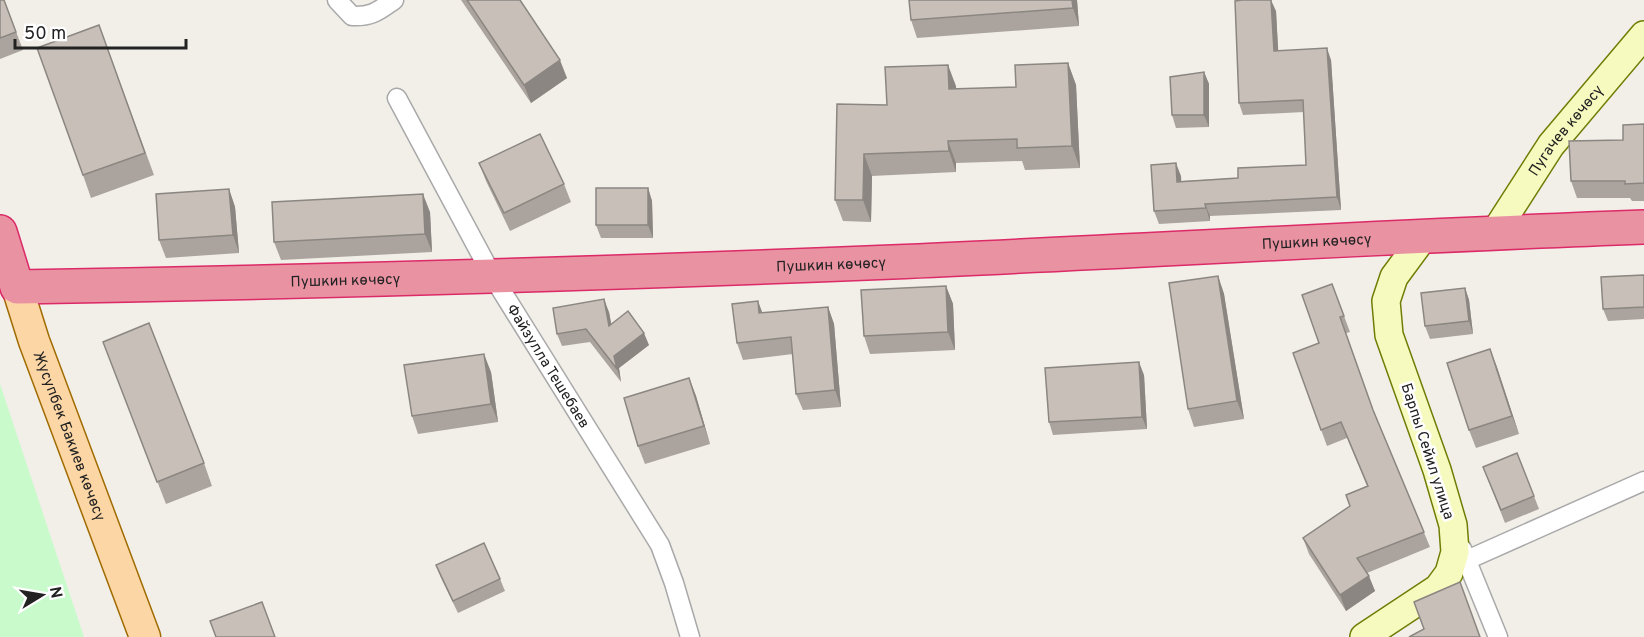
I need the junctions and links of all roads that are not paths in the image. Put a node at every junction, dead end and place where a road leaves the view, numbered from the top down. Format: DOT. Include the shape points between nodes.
graph roads {
  1 [pos="337,0"];
  2 [pos="394,0"];
  3 [pos="1644,35"];
  4 [pos="397,98"];
  5 [pos="1644,227"];
  6 [pos="0,232"];
  7 [pos="1495,232"];
  8 [pos="1425,235"];
  9 [pos="493,277"];
  10 [pos="17,287"];
  11 [pos="1644,481"];
  12 [pos="1453,525"];
  13 [pos="1467,560"];
  14 [pos="146,637"];
  15 [pos="690,637"];
  16 [pos="1364,637"];
  17 [pos="1498,637"];
  1 -- 2 [label="street" via="352,16 370,16"];
  3 -- 7 [label="main road, Пугачев көчөсү" via="1551,145"];
  4 -- 9 [label="street, Файзулла Тешебаев"];
  5 -- 7 [label="highway, Пушкин көчөсү"];
  6 -- 10 [label="highway, Жусупбек Бакиев көчөсү"];
  7 -- 8 [label="highway, Пушкин көчөсү"];
  8 -- 9 [label="highway, Пушкин көчөсү"];
  8 -- 12 [label="main road, Барпы Сейил улица" via="1394,277 1386,301 1389,335"];
  9 -- 10 [label="highway, Пушкин көчөсү"];
  9 -- 15 [label="street, Файзулла Тешебаев" via="660,545"];
  10 -- 14 [label="main road, Жусупбек Бакиев көчөсү"];
  11 -- 13 [label="street"];
  12 -- 13 [label="street"];
  12 -- 16 [label="main road, Барпы Сейил улица" via="1455,552 1449,573 1438,588"];
  13 -- 17 [label="street"];
}
